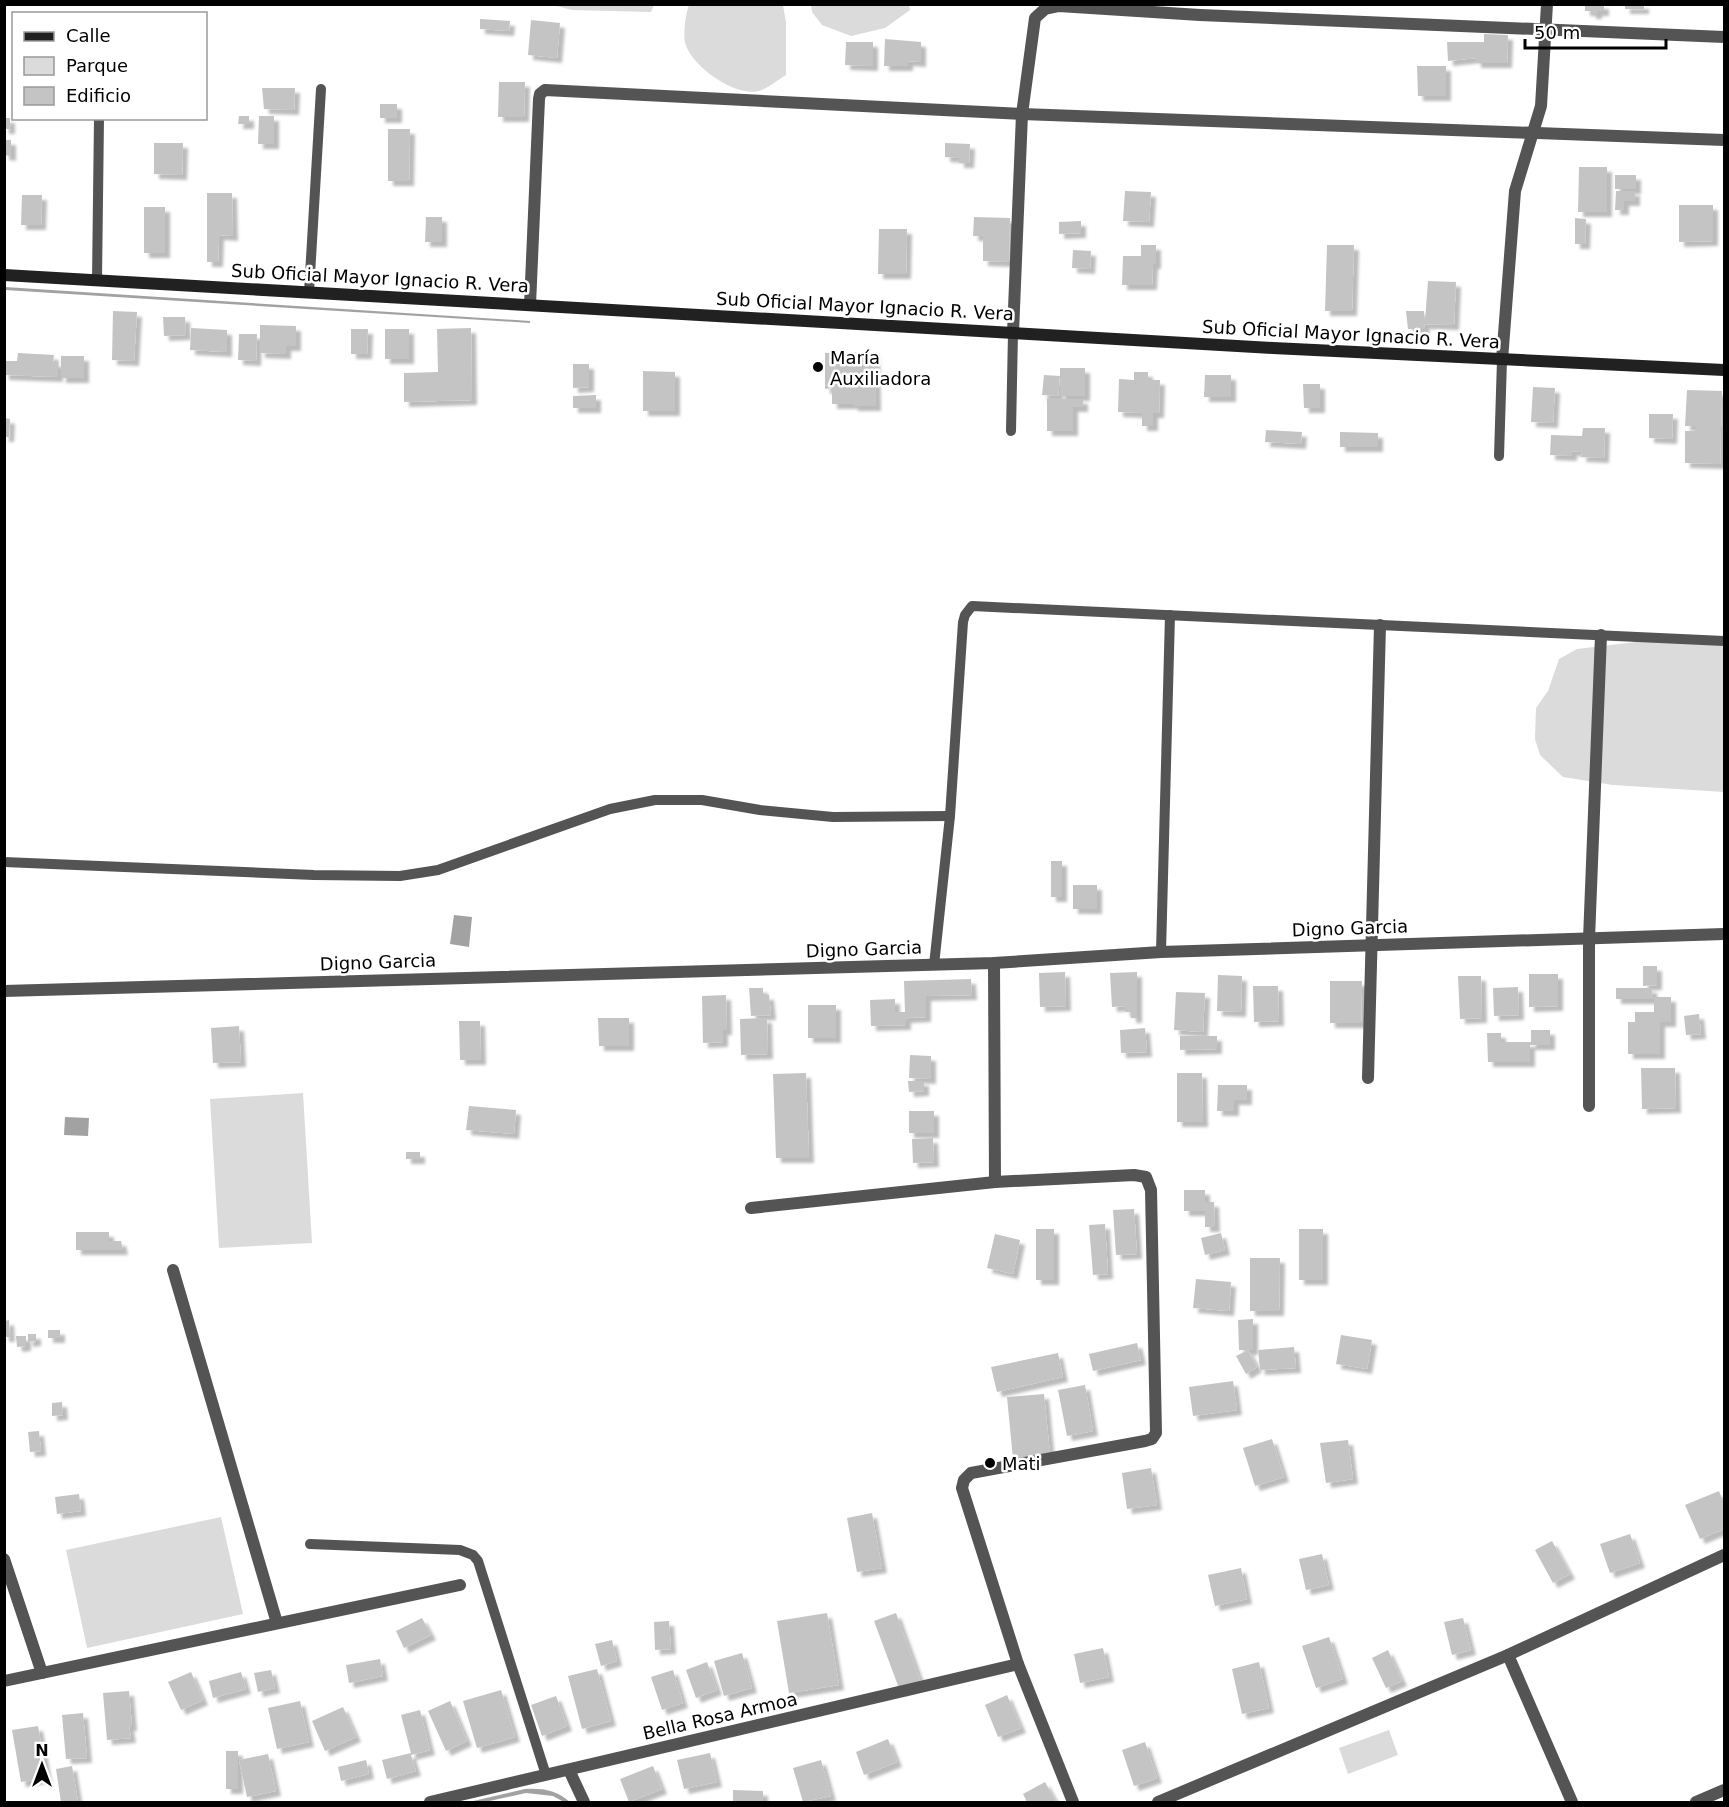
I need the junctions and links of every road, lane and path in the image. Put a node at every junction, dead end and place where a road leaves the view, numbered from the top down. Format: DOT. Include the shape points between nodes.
graph roads {
  1 [pos="1547,4"];
  2 [pos="1546,30"];
  3 [pos="1725,37"];
  4 [pos="321,89"];
  5 [pos="1022,114"];
  6 [pos="99,120"];
  7 [pos="1533,131"];
  8 [pos="1725,140"];
  9 [pos="4,275"];
  10 [pos="97,280"];
  11 [pos="309,292"];
  12 [pos="530,305"];
  13 [pos="1014,333"];
  14 [pos="1502,360"];
  15 [pos="1725,370"];
  16 [pos="1011,430"];
  17 [pos="1499,456"];
  18 [pos="1170,615"];
  19 [pos="1380,625"];
  20 [pos="1601,635"];
  21 [pos="1725,641"];
  22 [pos="950,816"];
  23 [pos="4,862"];
  24 [pos="1725,934"];
  25 [pos="1589,939"];
  26 [pos="1372,945"];
  27 [pos="1161,952"];
  28 [pos="994,963"];
  29 [pos="934,965"];
  30 [pos="4,991"];
  31 [pos="1368,1078"];
  32 [pos="1589,1106"];
  33 [pos="995,1182"];
  34 [pos="751,1209"];
  35 [pos="173,1270"];
  36 [pos="310,1544"];
  37 [pos="1725,1555"];
  38 [pos="4,1559"];
  39 [pos="460,1585"];
  40 [pos="277,1623"];
  41 [pos="1508,1655"];
  42 [pos="1018,1664"];
  43 [pos="42,1673"];
  44 [pos="4,1681"];
  45 [pos="569,1770"];
  46 [pos="546,1775"];
  47 [pos="1725,1790"];
  48 [pos="430,1803"];
  49 [pos="584,1803"];
  50 [pos="1073,1803"];
  51 [pos="1158,1803"];
  52 [pos="1572,1803"];
  53 [pos="1696,1803"];
  1 -- 2 [label="street"];
  2 -- 3 [label="street"];
  2 -- 5 [label="street" via="1059,6 1045,9 1035,18"];
  2 -- 7 [label="street" via="1541,106"];
  4 -- 11 [label="lane"];
  5 -- 7 [label="street"];
  5 -- 12 [label="street" via="545,90 539,99"];
  5 -- 13 [label="street"];
  6 -- 10 [label="lane"];
  7 -- 8 [label="street"];
  7 -- 14 [label="street" via="1515,191"];
  9 -- 10 [label="street, Sub Oficial Mayor Ignacio R. Vera"];
  10 -- 11 [label="street, Sub Oficial Mayor Ignacio R. Vera"];
  11 -- 12 [label="street, Sub Oficial Mayor Ignacio R. Vera"];
  12 -- 13 [label="street, Sub Oficial Mayor Ignacio R. Vera"];
  13 -- 14 [label="street, Sub Oficial Mayor Ignacio R. Vera"];
  13 -- 16 [label="lane"];
  14 -- 15 [label="street, Sub Oficial Mayor Ignacio R. Vera"];
  14 -- 17 [label="lane"];
  18 -- 19 [label="lane"];
  18 -- 22 [label="lane" via="972,606 963,622"];
  18 -- 27 [label="lane"];
  19 -- 20 [label="lane"];
  19 -- 26 [label="street"];
  20 -- 21 [label="lane"];
  20 -- 25 [label="street"];
  22 -- 23 [label="lane" via="833,817 702,800 655,800 610,809 438,870 400,876"];
  22 -- 29 [label="lane"];
  24 -- 25 [label="street, Digno Garcia"];
  25 -- 26 [label="street, Digno Garcia"];
  25 -- 32 [label="street"];
  26 -- 27 [label="street, Digno Garcia"];
  26 -- 31 [label="street"];
  27 -- 28 [label="street, Digno Garcia"];
  28 -- 29 [label="street, Digno Garcia"];
  28 -- 33 [label="street"];
  29 -- 30 [label="street, Digno Garcia"];
  33 -- 34 [label="street"];
  33 -- 42 [label="street" via="1134,1175 1146,1177 1151,1190 1156,1433 1145,1442 971,1473 964,1480 962,1488"];
  35 -- 40 [label="street"];
  36 -- 46 [label="lane" via="460,1550 473,1555"];
  37 -- 41 [label="street"];
  38 -- 43 [label="street"];
  39 -- 40 [label="street"];
  40 -- 43 [label="street"];
  41 -- 51 [label="street"];
  41 -- 52 [label="street"];
  42 -- 45 [label="street, Bella Rosa Armoa"];
  42 -- 50 [label="street"];
  43 -- 44 [label="street"];
  45 -- 46 [label="street, Bella Rosa Armoa"];
  45 -- 49 [label="street"];
  46 -- 48 [label="street, Bella Rosa Armoa"];
  47 -- 53 [label="street"];
}
